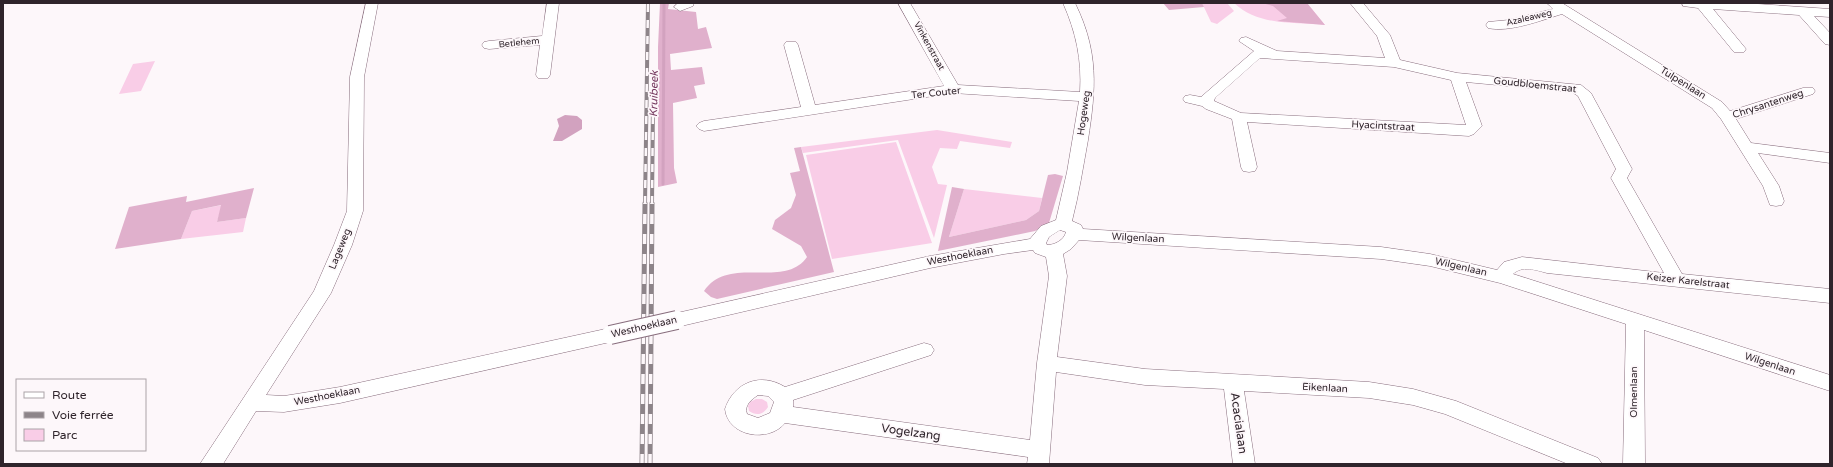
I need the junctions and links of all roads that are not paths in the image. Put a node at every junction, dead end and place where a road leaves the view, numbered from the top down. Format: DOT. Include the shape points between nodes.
graph roads {
  1 [pos="372,3"];
  2 [pos="553,3"];
  3 [pos="904,3"];
  4 [pos="1069,3"];
  5 [pos="1356,3"];
  6 [pos="1688,3"];
  7 [pos="1702,4"];
  8 [pos="1743,5"];
  9 [pos="1558,7"];
  10 [pos="1803,11"];
  11 [pos="1830,14"];
  12 [pos="1494,25"];
  13 [pos="548,40"];
  14 [pos="1246,41"];
  15 [pos="1830,41"];
  16 [pos="792,45"];
  17 [pos="489,46"];
  18 [pos="1739,49"];
  19 [pos="1272,54"];
  20 [pos="1394,63"];
  21 [pos="543,75"];
  22 [pos="1457,77"];
  23 [pos="953,89"];
  24 [pos="1808,91"];
  25 [pos="1087,98"];
  26 [pos="1190,99"];
  27 [pos="1207,102"];
  28 [pos="809,109"];
  29 [pos="1727,116"];
  30 [pos="1239,117"];
  31 [pos="704,126"];
  32 [pos="1746,147"];
  33 [pos="1830,158"];
  34 [pos="1249,168"];
  35 [pos="1776,201"];
  36 [pos="1069,229"];
  37 [pos="1046,248"];
  38 [pos="1547,267"];
  39 [pos="1502,277"];
  40 [pos="1676,279"];
  41 [pos="1537,288"];
  42 [pos="1830,296"];
  43 [pos="1635,320"];
  44 [pos="924,350"];
  45 [pos="1047,363"];
  46 [pos="1233,382"];
  47 [pos="1830,384"];
  48 [pos="250,403"];
  49 [pos="1039,457"];
  50 [pos="211,464"];
  51 [pos="1244,464"];
  52 [pos="1591,464"];
  53 [pos="1634,464"];
  1 -- 48 [label="street, Lageweg" via="357,77 355,211 322,293"];
  2 -- 13 [label="street, Betlehem"];
  3 -- 23 [label="street, Vinkenstraat"];
  4 -- 25 [label="street, Hogeweg" via="1082,36 1087,60"];
  5 -- 20 [label="street" via="1383,35"];
  6 -- 7 [label="street"];
  7 -- 8 [label="street"];
  7 -- 18 [label="street"];
  8 -- 10 [label="street"];
  9 -- 12 [label="street, Azaleaweg" via="1509,24"];
  9 -- 29 [label="street, Tulpenlaan" via="1703,95"];
  10 -- 11 [label="street"];
  10 -- 15 [label="street"];
  13 -- 17 [label="street, Betlehem"];
  13 -- 21 [label="street, Betlehem"];
  14 -- 19 [label="street"];
  16 -- 28 [label="street"];
  19 -- 20 [label="street"];
  19 -- 27 [label="street" via="1258,54 1208,97"];
  20 -- 22 [label="street, Goudbloemstraat"];
  22 -- 30 [label="street, Hyacintstraat" via="1474,126 1469,131"];
  22 -- 40 [label="street, Goudbloemstraat" via="1576,88 1584,93 1624,169 1620,178"];
  23 -- 25 [label="street, Ter Couter"];
  23 -- 28 [label="street, Ter Couter"];
  24 -- 29 [label="street, Chrysantenweg"];
  25 -- 36 [label="street, Hogeweg"];
  26 -- 27 [label="street, Hyacintstraat"];
  27 -- 30 [label="street, Hyacintstraat"];
  28 -- 31 [label="street, Ter Couter"];
  29 -- 32 [label="street, Tulpenlaan"];
  30 -- 34 [label="street"];
  32 -- 33 [label="street"];
  32 -- 35 [label="street, Tulpenlaan" via="1771,186"];
  36 -- 37 [label="street" via="1071,241"];
  36 -- 37 [label="street" via="1051,227 1041,235"];
  36 -- 39 [label="street, Wilgenlaan" via="1381,253 1430,260"];
  37 -- 45 [label="street" via="1058,276"];
  37 -- 48 [label="street, Westhoeklaan, bridge" via="1004,248 930,262 340,395 284,404"];
  38 -- 39 [label="street, Keizer Karelstraat" via="1529,262 1516,264 1504,271"];
  38 -- 40 [label="street, Keizer Karelstraat"];
  38 -- 41 [label="street" via="1538,281"];
  39 -- 41 [label="street, Wilgenlaan"];
  40 -- 42 [label="street, Keizer Karelstraat"];
  41 -- 43 [label="street, Wilgenlaan"];
  43 -- 47 [label="street, Wilgenlaan"];
  43 -- 53 [label="street, Olmenlaan"];
  44 -- 49 [label="street, Vogelzang" via="782,405"];
  45 -- 46 [label="street, Eikenlaan" via="1145,377"];
  45 -- 49 [label="street"];
  46 -- 51 [label="street, Acacialaan"];
  46 -- 52 [label="street, Eikenlaan" via="1369,390 1413,397 1449,407"];
  48 -- 50 [label="street, Lageweg"];
}
